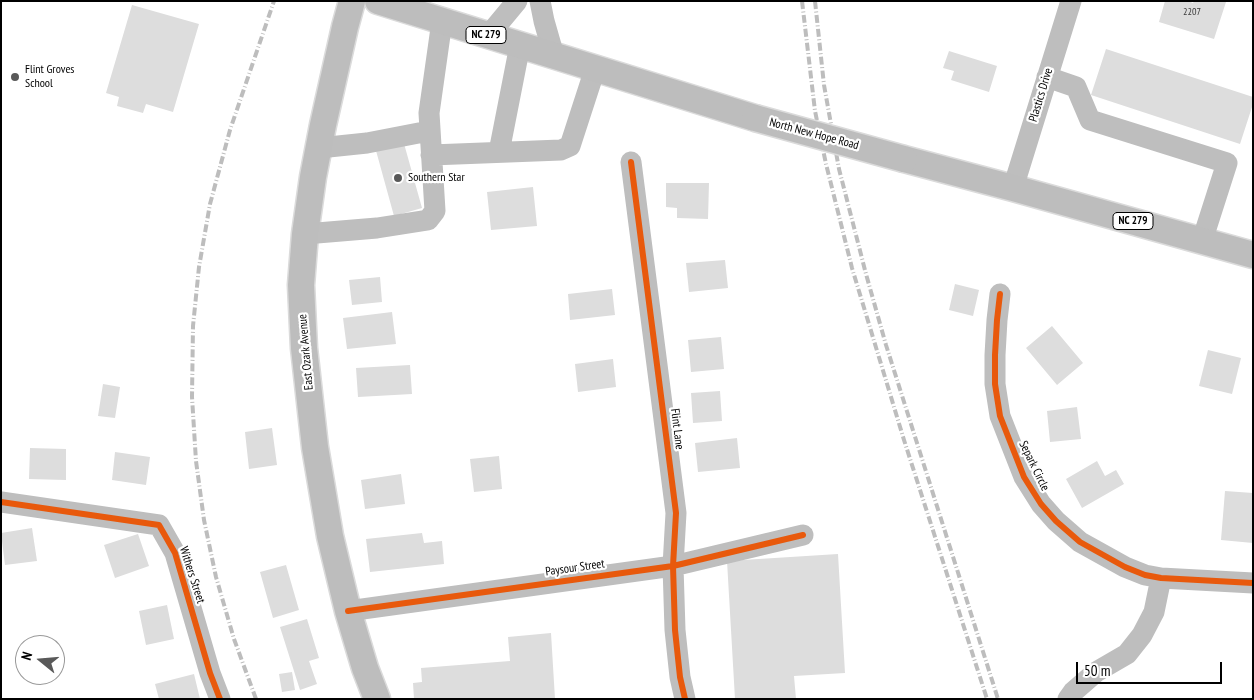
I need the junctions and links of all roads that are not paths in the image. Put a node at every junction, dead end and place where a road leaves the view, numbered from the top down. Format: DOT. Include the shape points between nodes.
graph roads {
  1 [pos="352,1"];
  2 [pos="378,1"];
  3 [pos="517,1"];
  4 [pos="540,1"];
  5 [pos="1071,1"];
  6 [pos="442,21"];
  7 [pos="488,36"];
  8 [pos="520,45"];
  9 [pos="554,56"];
  10 [pos="595,69"];
  11 [pos="1046,77"];
  12 [pos="429,131"];
  13 [pos="319,148"];
  14 [pos="499,152"];
  15 [pos="431,155"];
  16 [pos="631,162"];
  17 [pos="1013,188"];
  18 [pos="305,234"];
  19 [pos="1202,241"];
  20 [pos="1253,256"];
  21 [pos="1000,294"];
  22 [pos="1,502"];
  23 [pos="803,534"];
  24 [pos="673,566"];
  25 [pos="1161,578"];
  26 [pos="1253,583"];
  27 [pos="348,611"];
  28 [pos="220,699"];
  29 [pos="376,699"];
  30 [pos="685,699"];
  31 [pos="1068,699"];
  1 -- 13 [label="main road, East Ozark Avenue"];
  2 -- 6 [label="main road, North New Hope Road / NC 279"];
  3 -- 7 [label="street"];
  4 -- 9 [label="street"];
  5 -- 11 [label="street, Plastics Drive"];
  6 -- 7 [label="main road, North New Hope Road / NC 279"];
  6 -- 12 [label="street"];
  7 -- 8 [label="main road, North New Hope Road / NC 279"];
  8 -- 9 [label="main road, North New Hope Road / NC 279"];
  8 -- 14 [label="street"];
  9 -- 10 [label="main road, North New Hope Road / NC 279"];
  10 -- 14 [label="street" via="570,146 561,150"];
  10 -- 17 [label="main road, North New Hope Road / NC 279, bridge" via="755,118"];
  11 -- 17 [label="street, Plastics Drive"];
  11 -- 19 [label="street" via="1076,87 1090,120 1227,163"];
  12 -- 13 [label="street"];
  12 -- 15 [label="street"];
  13 -- 18 [label="main road, East Ozark Avenue"];
  14 -- 15 [label="street"];
  15 -- 18 [label="street" via="435,211 428,220"];
  16 -- 24 [label="street, Flint Lane" via="676,512"];
  17 -- 19 [label="main road, North New Hope Road / NC 279"];
  18 -- 27 [label="main road, East Ozark Avenue" via="301,285 315,447 328,526"];
  19 -- 20 [label="main road, North New Hope Road / NC 279"];
  21 -- 25 [label="street, Separk Circle" via="995,384 1000,416 1024,477 1040,504 1080,542 1124,567"];
  22 -- 28 [label="street, Withers Street" via="159,525 175,553"];
  23 -- 24 [label="street, Paysour Street"];
  24 -- 27 [label="street, Paysour Street"];
  24 -- 30 [label="street, Flint Lane" via="675,630"];
  25 -- 26 [label="street, Separk Circle"];
  25 -- 31 [label="street" via="1154,612 1142,635 1127,654 1096,672"];
  27 -- 29 [label="main road, East Ozark Avenue"];
}
